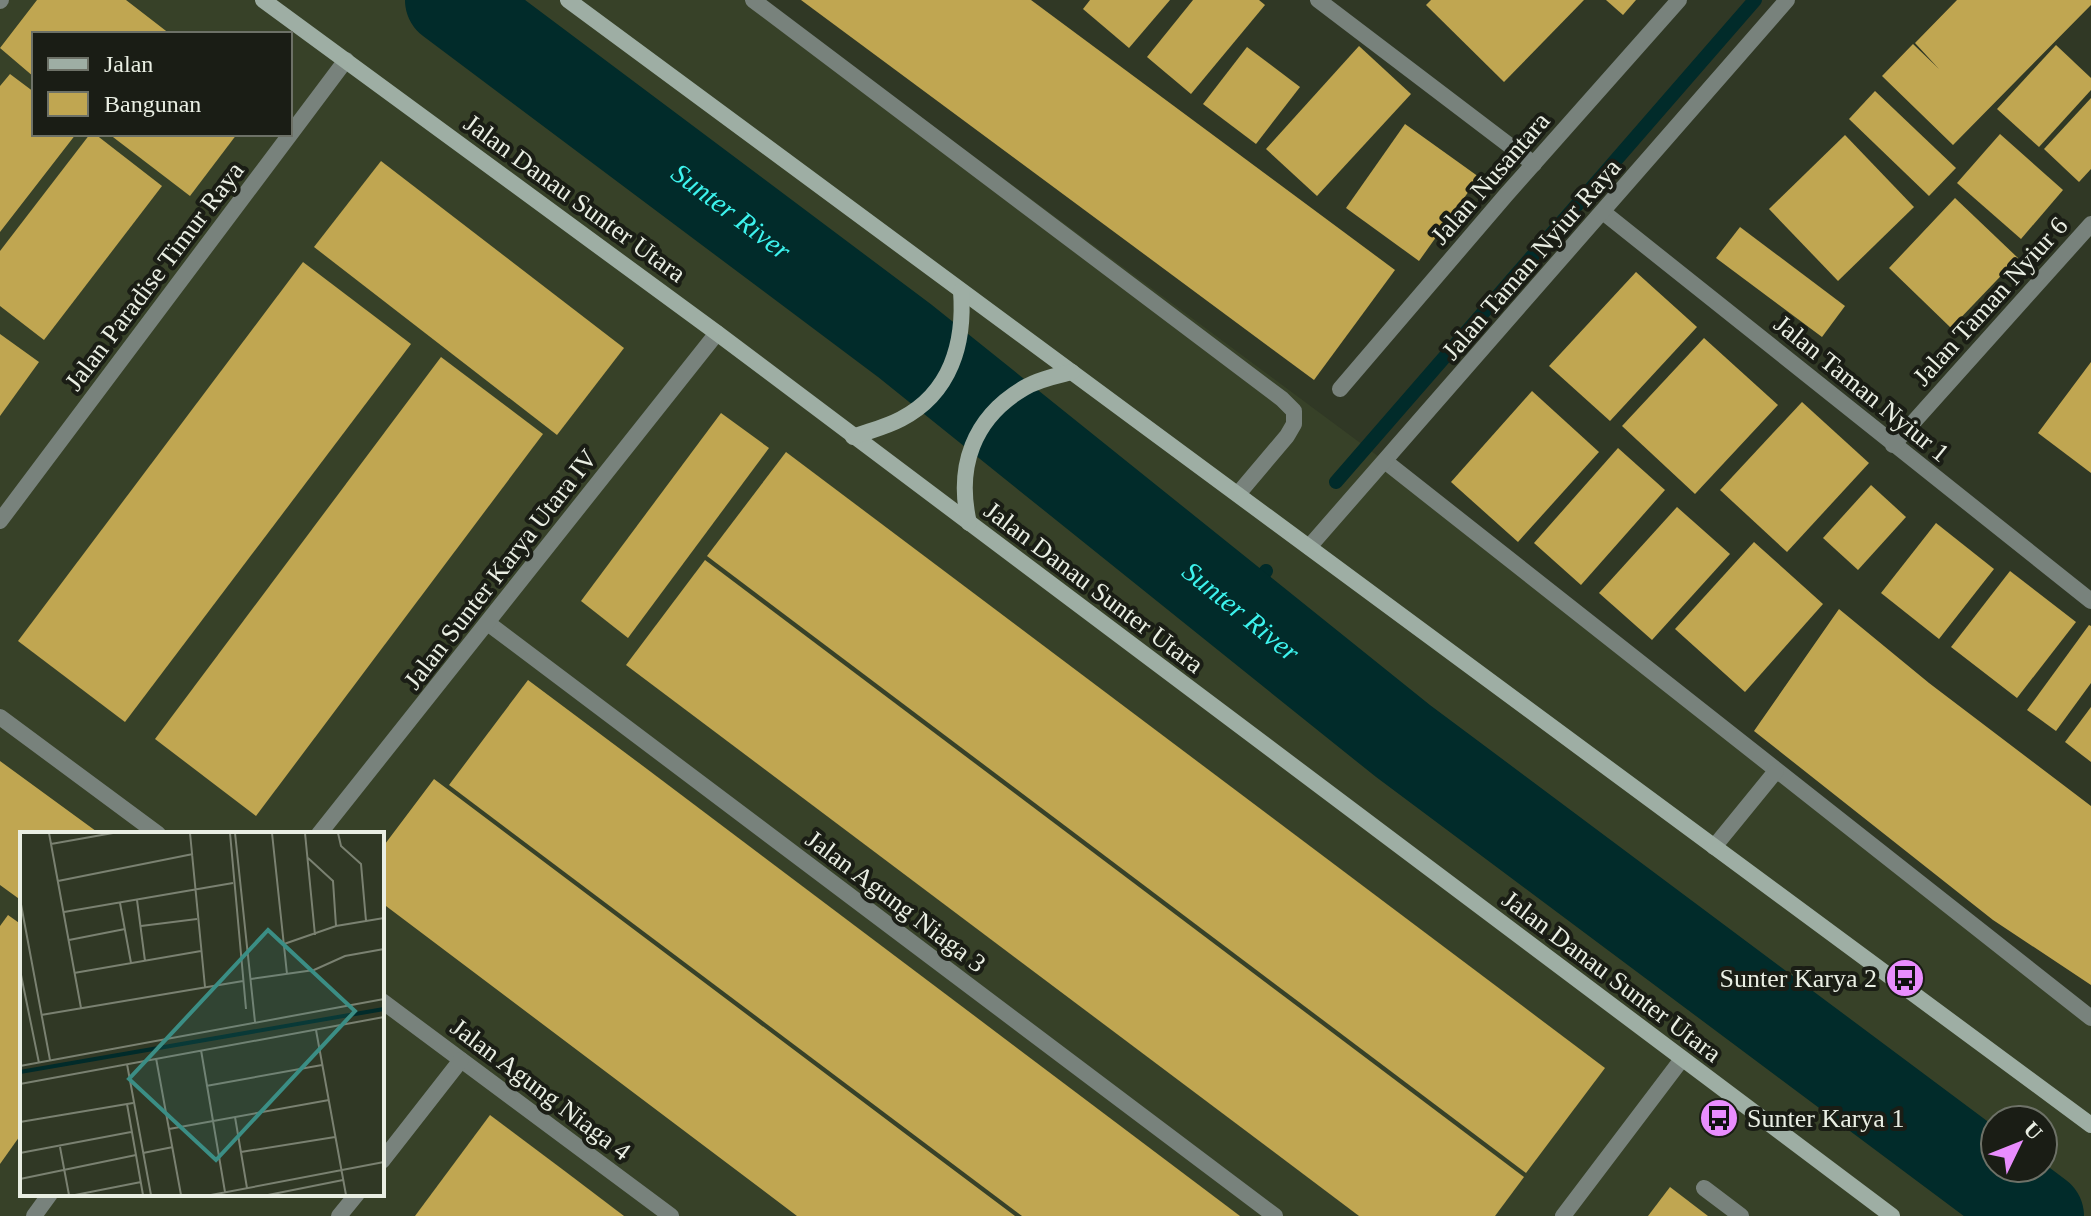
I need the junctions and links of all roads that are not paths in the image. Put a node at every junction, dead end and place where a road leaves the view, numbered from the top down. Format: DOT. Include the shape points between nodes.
graph roads {
  1 [pos="263,0"];
  2 [pos="568,0"];
  3 [pos="753,0"];
  4 [pos="1318,0"];
  5 [pos="1679,0"];
  6 [pos="1787,0"];
  7 [pos="346,60"];
  8 [pos="292,132"];
  9 [pos="289,136"];
  10 [pos="1534,164"];
  11 [pos="1603,212"];
  12 [pos="2091,224"];
  13 [pos="961,291"];
  14 [pos="717,333"];
  15 [pos="1072,372"];
  16 [pos="1340,389"];
  17 [pos="853,437"];
  18 [pos="1893,445"];
  19 [pos="1386,462"];
  20 [pos="1238,494"];
  21 [pos="0,521"];
  22 [pos="969,523"];
  23 [pos="1309,547"];
  24 [pos="2091,601"];
  25 [pos="489,624"];
  26 [pos="0,717"];
  27 [pos="1776,771"];
  28 [pos="155,832"];
  29 [pos="321,832"];
  30 [pos="1714,847"];
  31 [pos="384,1002"];
  32 [pos="2091,1018"];
  33 [pos="1682,1059"];
  34 [pos="461,1060"];
  35 [pos="2091,1125"];
  36 [pos="384,1158"];
  37 [pos="1704,1188"];
  38 [pos="49,1196"];
  39 [pos="355,1196"];
  40 [pos="34,1216"];
  41 [pos="339,1216"];
  42 [pos="671,1216"];
  43 [pos="1275,1216"];
  44 [pos="1563,1216"];
  45 [pos="1741,1216"];
  46 [pos="1892,1216"];
  1 -- 7 [label="main road, Jalan Danau Sunter Utara"];
  2 -- 13 [label="main road"];
  3 -- 20 [label="street" via="1294,411 1287,436"];
  4 -- 10 [label="street"];
  5 -- 10 [label="street, Jalan Nusantara"];
  6 -- 11 [label="street, Jalan Taman Nyiur Raya"];
  7 -- 8 [label="street, Jalan Paradise Timur Raya"];
  7 -- 14 [label="main road, Jalan Danau Sunter Utara"];
  9 -- 21 [label="street, Jalan Paradise Timur Raya"];
  10 -- 16 [label="street, Jalan Nusantara"];
  11 -- 18 [label="street, Jalan Taman Nyiur 1"];
  11 -- 19 [label="street, Jalan Taman Nyiur Raya"];
  12 -- 18 [label="street, Jalan Taman Nyiur 6"];
  13 -- 15 [label="main road"];
  13 -- 17 [label="main road" via="961,338 934,393 910,413"];
  14 -- 17 [label="main road, Jalan Danau Sunter Utara"];
  14 -- 25 [label="street, Jalan Sunter Karya Utara IV"];
  15 -- 20 [label="main road"];
  15 -- 22 [label="main road" via="1025,388 997,408 975,439 965,468"];
  17 -- 22 [label="main road, Jalan Danau Sunter Utara"];
  18 -- 24 [label="street, Jalan Taman Nyiur 1"];
  19 -- 23 [label="street, Jalan Taman Nyiur Raya"];
  19 -- 27 [label="street"];
  20 -- 23 [label="main road"];
  22 -- 33 [label="main road, Jalan Danau Sunter Utara"];
  23 -- 30 [label="main road"];
  25 -- 29 [label="street, Jalan Sunter Karya Utara IV"];
  25 -- 43 [label="street, Jalan Agung Niaga 3"];
  26 -- 28 [label="street"];
  27 -- 30 [label="street"];
  27 -- 32 [label="street"];
  30 -- 35 [label="main road"];
  31 -- 34 [label="street, Jalan Agung Niaga 4"];
  33 -- 44 [label="street"];
  33 -- 46 [label="main road, Jalan Danau Sunter Utara"];
  34 -- 36 [label="street"];
  34 -- 42 [label="street, Jalan Agung Niaga 4"];
  37 -- 45 [label="street"];
  38 -- 40 [label="street"];
  39 -- 41 [label="street"];
}
